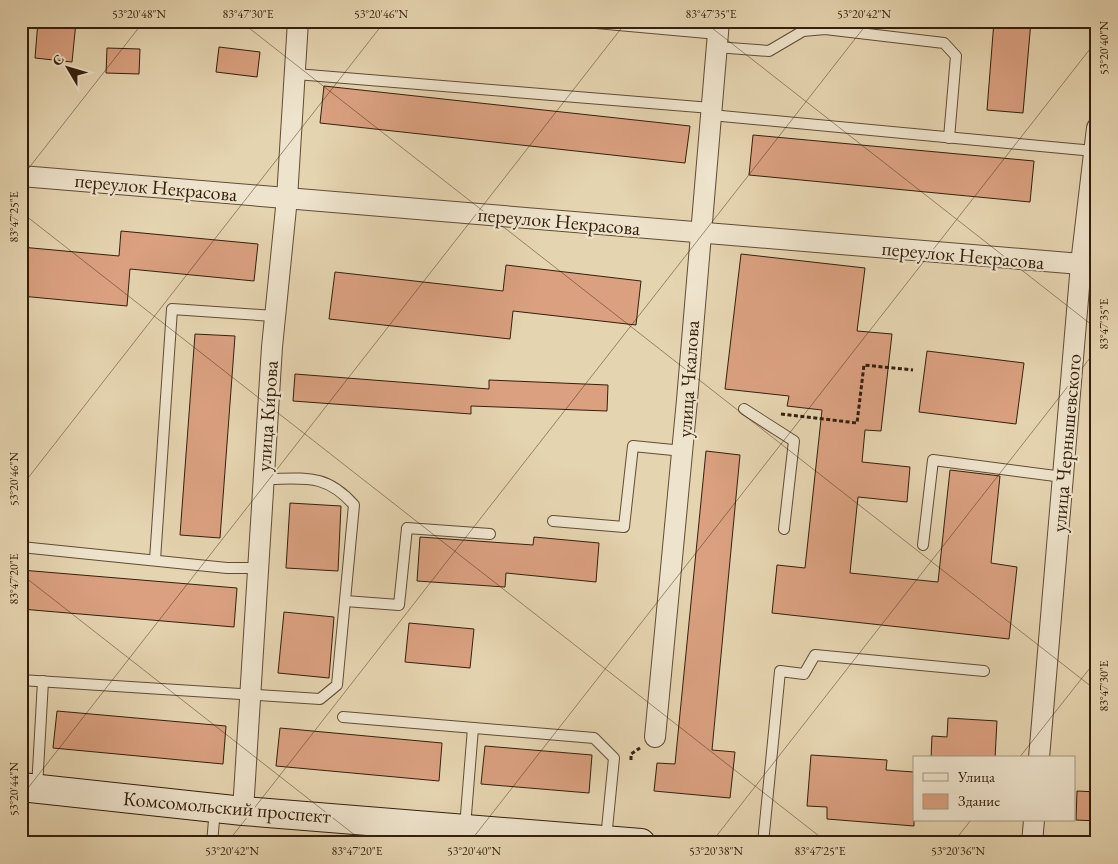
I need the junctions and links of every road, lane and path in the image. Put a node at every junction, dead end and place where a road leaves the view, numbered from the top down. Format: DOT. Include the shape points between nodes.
graph roads {
  1 [pos="298,21"];
  2 [pos="574,21"];
  3 [pos="718,34"];
  4 [pos="296,74"];
  5 [pos="711,111"];
  6 [pos="1097,128"];
  7 [pos="949,138"];
  8 [pos="1094,152"];
  9 [pos="21,176"];
  10 [pos="287,198"];
  11 [pos="700,233"];
  12 [pos="1089,262"];
  13 [pos="274,316"];
  14 [pos="913,370"];
  15 [pos="744,409"];
  16 [pos="683,451"];
  17 [pos="1063,478"];
  18 [pos="263,479"];
  19 [pos="553,521"];
  20 [pos="784,529"];
  21 [pos="490,534"];
  22 [pos="923,545"];
  23 [pos="21,547"];
  24 [pos="155,560"];
  25 [pos="257,568"];
  26 [pos="345,601"];
  27 [pos="984,671"];
  28 [pos="21,680"];
  29 [pos="42,682"];
  30 [pos="251,696"];
  31 [pos="343,717"];
  32 [pos="473,728"];
  33 [pos="655,737"];
  34 [pos="1039,756"];
  35 [pos="630,763"];
  36 [pos="29,788"];
  37 [pos="215,808"];
  38 [pos="243,811"];
  39 [pos="1034,822"];
  40 [pos="465,827"];
  41 [pos="389,832"];
  42 [pos="21,841"];
  43 [pos="622,842"];
  44 [pos="38,843"];
  45 [pos="212,843"];
  46 [pos="763,843"];
  47 [pos="1032,843"];
  1 -- 4 [label="street, улица Кирова"];
  2 -- 3 [label="lane"];
  3 -- 5 [label="street, улица Чкалова"];
  3 -- 7 [label="lane" via="769,51 803,32 825,29 944,43 956,56"];
  4 -- 5 [label="lane"];
  4 -- 10 [label="street, улица Кирова"];
  5 -- 7 [label="lane"];
  5 -- 11 [label="street, улица Чкалова"];
  6 -- 8 [label="street, улица Чернышевского"];
  7 -- 8 [label="lane"];
  8 -- 12 [label="street, улица Чернышевского"];
  9 -- 10 [label="street, переулок Некрасова"];
  10 -- 11 [label="street, переулок Некрасова"];
  10 -- 13 [label="street, улица Кирова"];
  11 -- 12 [label="street, переулок Некрасова"];
  11 -- 16 [label="street, улица Чкалова"];
  12 -- 17 [label="street, улица Чернышевского"];
  13 -- 18 [label="street, улица Кирова"];
  13 -- 24 [label="lane" via="172,309"];
  14 -- 15 [label="path" via="864,365 857,423"];
  15 -- 20 [label="lane" via="794,441"];
  16 -- 19 [label="lane" via="633,446 624,527"];
  16 -- 33 [label="street, улица Чкалова"];
  17 -- 22 [label="lane" via="933,460"];
  17 -- 34 [label="street, улица Чернышевского"];
  18 -- 25 [label="street, улица Кирова"];
  18 -- 26 [label="lane" via="321,480 343,493 354,505"];
  21 -- 26 [label="lane" via="407,528 400,605"];
  23 -- 24 [label="lane"];
  24 -- 25 [label="lane"];
  25 -- 30 [label="street, улица Кирова"];
  26 -- 30 [label="lane" via="337,686 320,699"];
  27 -- 46 [label="lane" via="816,654 804,674 780,671"];
  28 -- 29 [label="lane"];
  29 -- 30 [label="lane"];
  29 -- 36 [label="lane"];
  30 -- 38 [label="street, улица Кирова"];
  31 -- 32 [label="lane"];
  32 -- 40 [label="lane"];
  32 -- 43 [label="lane" via="594,738 614,758"];
  33 -- 35 [label="path" via="631,754"];
  36 -- 37 [label="main road, Комсомольский проспект"];
  37 -- 38 [label="main road, Комсомольский проспект"];
  37 -- 45 [label="lane"];
  38 -- 41 [label="main road, Комсомольский проспект"];
  39 -- 47 [label="street"];
  40 -- 41 [label="main road, Комсомольский проспект"];
  40 -- 43 [label="main road, Комсомольский проспект"];
  42 -- 44 [label="path"];
}
